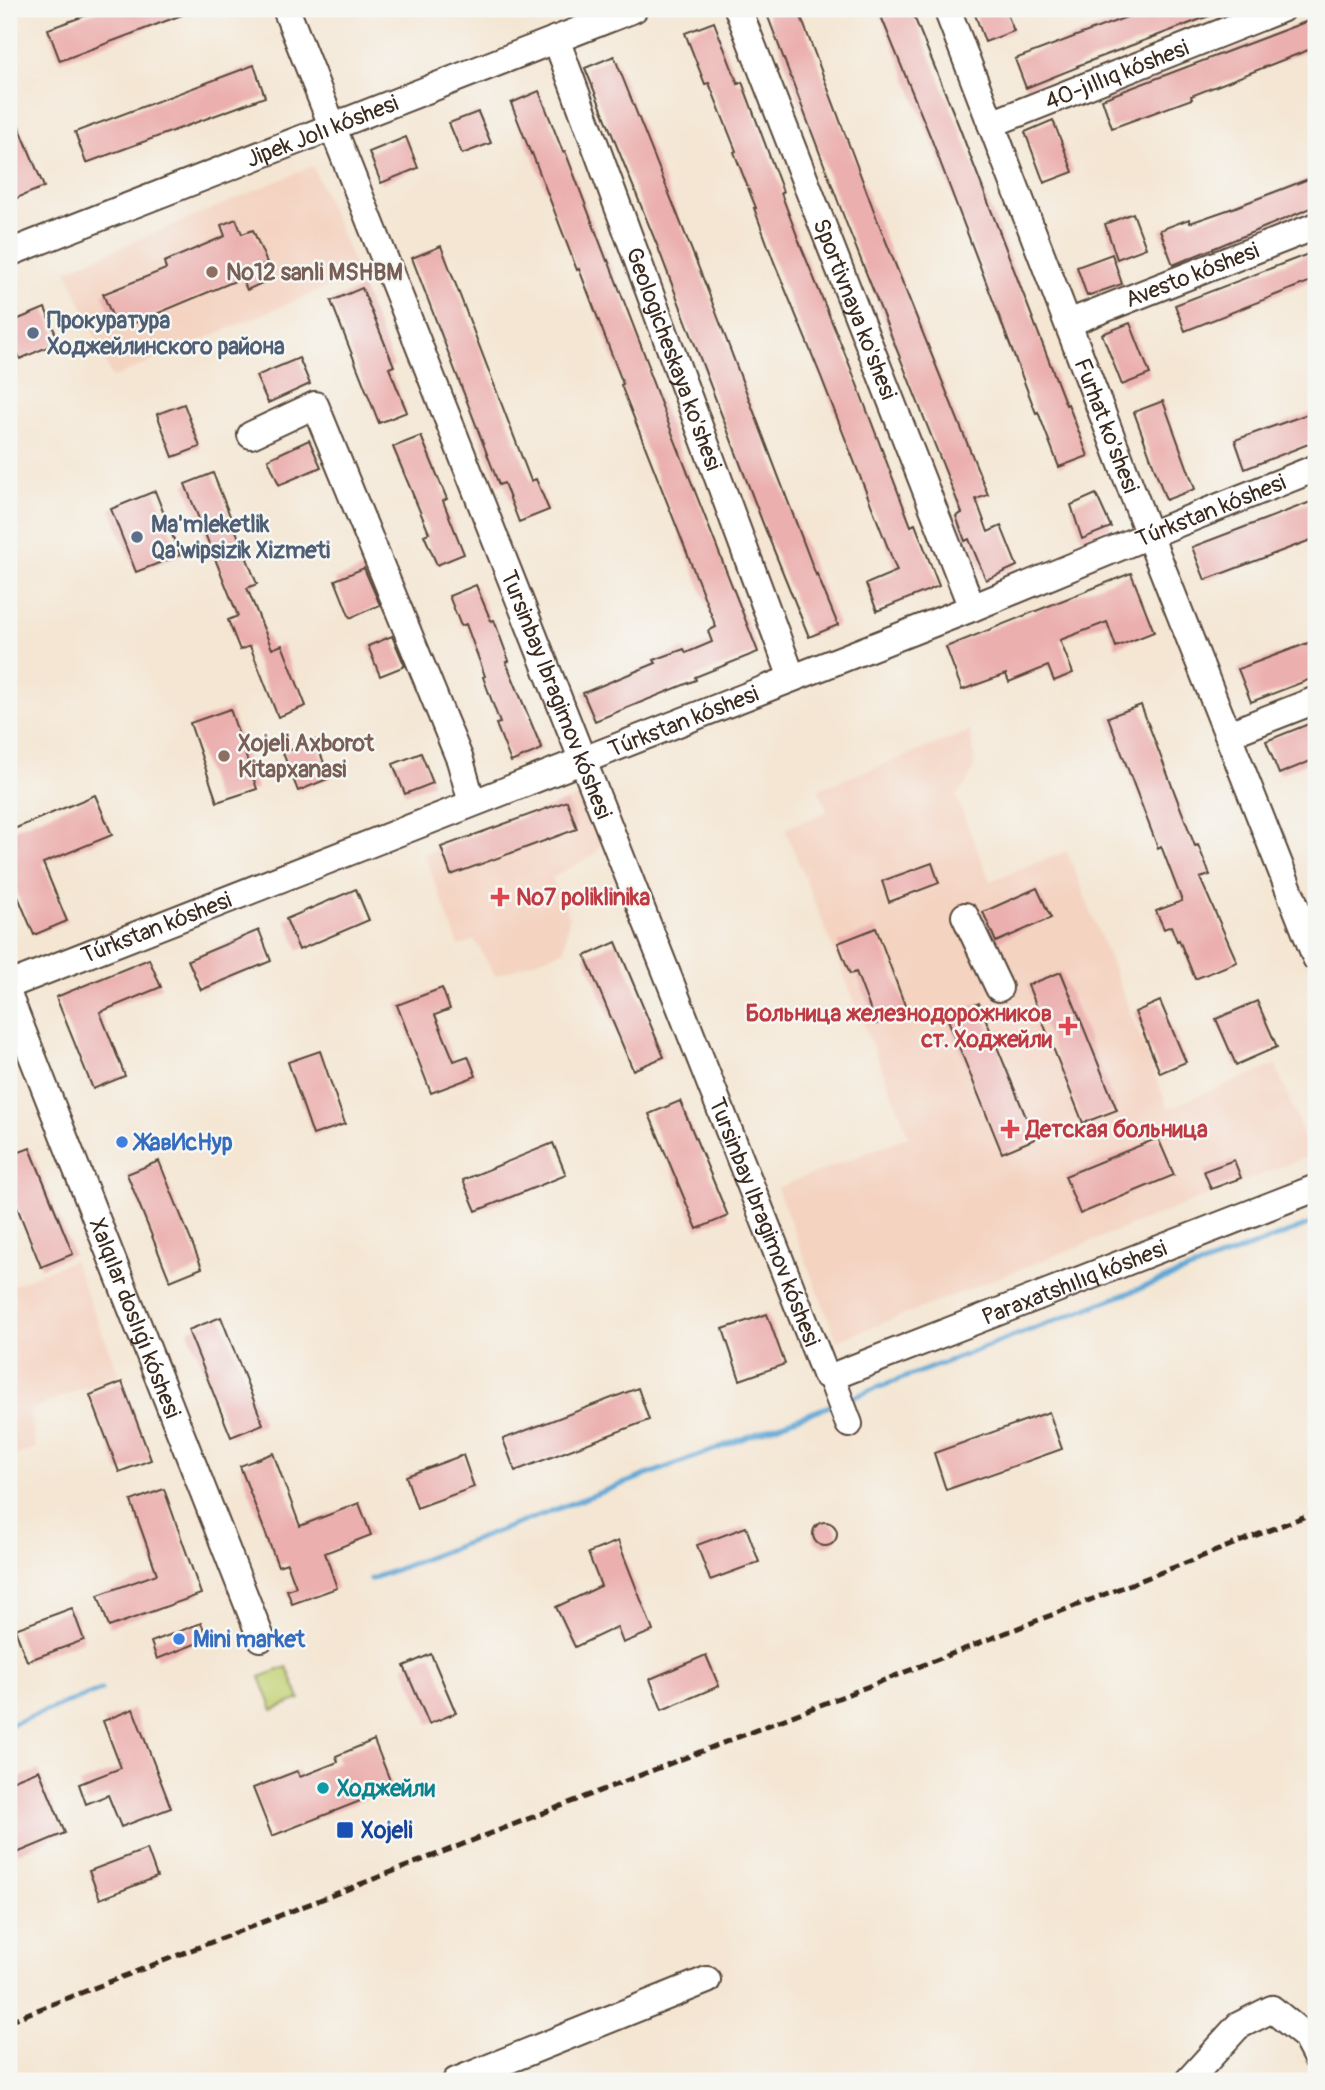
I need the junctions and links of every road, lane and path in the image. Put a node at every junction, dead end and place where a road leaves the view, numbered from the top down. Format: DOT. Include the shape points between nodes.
graph roads {
  1 [pos="286,9"];
  2 [pos="634,9"];
  3 [pos="738,9"];
  4 [pos="947,9"];
  5 [pos="1281,9"];
  6 [pos="556,39"];
  7 [pos="991,124"];
  8 [pos="333,126"];
  9 [pos="1316,226"];
  10 [pos="9,253"];
  11 [pos="1068,323"];
  12 [pos="251,435"];
  13 [pos="1316,468"];
  14 [pos="1149,535"];
  15 [pos="972,608"];
  16 [pos="792,678"];
  17 [pos="1316,700"];
  18 [pos="1229,734"];
  19 [pos="583,760"];
  20 [pos="472,803"];
  21 [pos="965,916"];
  22 [pos="1315,950"];
  23 [pos="9,985"];
  24 [pos="999,988"];
  25 [pos="9,997"];
  26 [pos="1316,1188"];
  27 [pos="831,1377"];
  28 [pos="849,1424"];
  29 [pos="261,1638"];
  30 [pos="707,1980"];
  31 [pos="1313,2041"];
  32 [pos="456,2081"];
  33 [pos="1188,2081"];
  1 -- 8 [label="street, Tursinbay Ibragimov kóshesi"];
  2 -- 6 [label="street, Jipek Jolı kóshesi"];
  3 -- 15 [label="street, Sportivnaya ko'shesi"];
  4 -- 7 [label="street, Furhat ko'shesi"];
  5 -- 7 [label="street, 40-jıllıq kóshesi"];
  6 -- 8 [label="street, Jipek Jolı kóshesi"];
  6 -- 16 [label="street, Geologicheskaya ko'shesi"];
  7 -- 11 [label="street, Furhat ko'shesi"];
  8 -- 10 [label="street, Jipek Jolı kóshesi"];
  8 -- 19 [label="street, Tursinbay Ibragimov kóshesi"];
  9 -- 11 [label="street, Avesto kóshesi"];
  11 -- 14 [label="street, Furhat ko'shesi"];
  12 -- 20 [label="street" via="315,405 460,760"];
  13 -- 14 [label="street, Túrkstan kóshesi"];
  14 -- 15 [label="street, Túrkstan kóshesi"];
  14 -- 18 [label="street, Furhat ko'shesi"];
  15 -- 16 [label="street, Túrkstan kóshesi"];
  16 -- 19 [label="street, Túrkstan kóshesi"];
  17 -- 18 [label="street"];
  18 -- 22 [label="street, Furhat ko'shesi"];
  19 -- 20 [label="street, Túrkstan kóshesi"];
  19 -- 27 [label="street, Tursinbay Ibragimov kóshesi" via="825,1374"];
  20 -- 23 [label="street, Túrkstan kóshesi"];
  21 -- 24 [label="street"];
  25 -- 29 [label="street, Xalqılar doslıǵı kóshesi"];
  26 -- 27 [label="street, Paraxatshılıq kóshesi"];
  27 -- 28 [label="street, Tursinbay Ibragimov kóshesi"];
  30 -- 32 [label="street"];
  31 -- 33 [label="street" via="1272,2009 1238,2026"];
}
